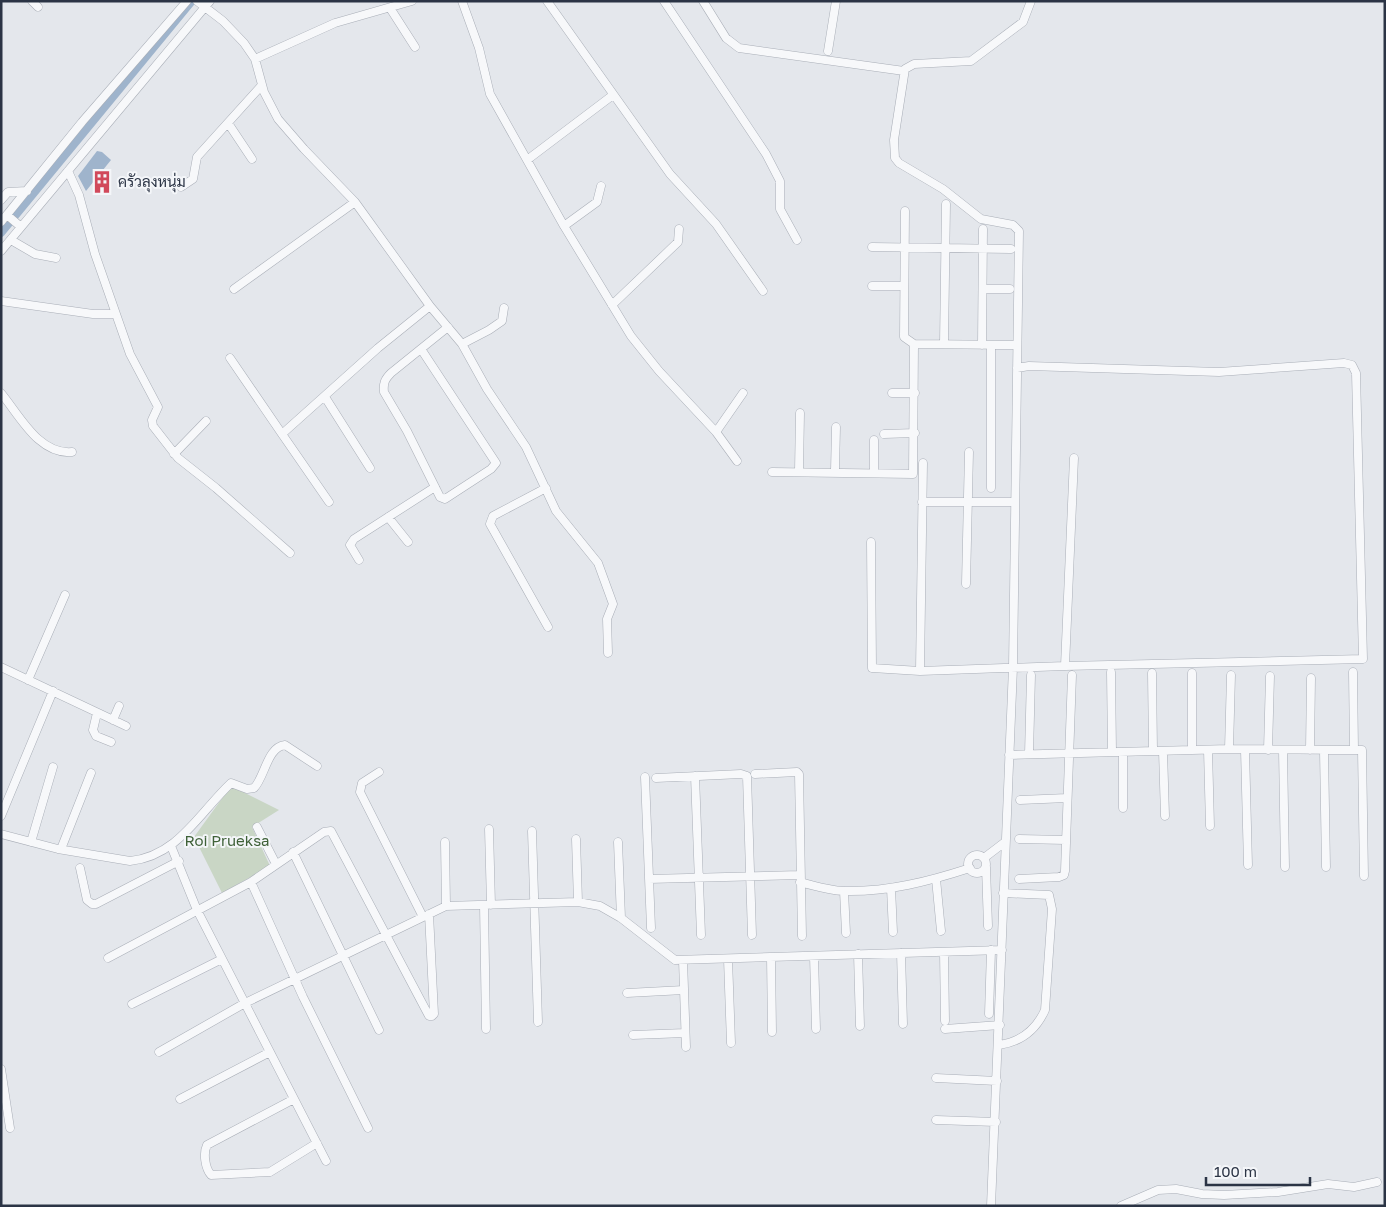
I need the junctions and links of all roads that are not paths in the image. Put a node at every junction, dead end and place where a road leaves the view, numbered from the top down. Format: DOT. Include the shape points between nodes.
graph roads {
  1 [pos="188,1"];
  2 [pos="210,1"];
  3 [pos="412,1"];
  4 [pos="462,1"];
  5 [pos="547,1"];
  6 [pos="664,1"];
  7 [pos="703,1"];
  8 [pos="836,1"];
  9 [pos="1031,1"];
  10 [pos="201,5"];
  11 [pos="390,8"];
  12 [pos="415,47"];
  13 [pos="828,51"];
  14 [pos="255,59"];
  15 [pos="904,71"];
  16 [pos="262,86"];
  17 [pos="614,95"];
  18 [pos="228,123"];
  19 [pos="252,160"];
  20 [pos="527,160"];
  21 [pos="68,171"];
  22 [pos="601,186"];
  23 [pos="181,187"];
  24 [pos="26,191"];
  25 [pos="1,200"];
  26 [pos="355,202"];
  27 [pos="946,204"];
  28 [pos="905,211"];
  29 [pos="5,219"];
  30 [pos="19,226"];
  31 [pos="564,226"];
  32 [pos="680,229"];
  33 [pos="983,229"];
  34 [pos="11,240"];
  35 [pos="797,240"];
  36 [pos="872,247"];
  37 [pos="904,248"];
  38 [pos="944,249"];
  39 [pos="1011,249"];
  40 [pos="983,250"];
  41 [pos="1,251"];
  42 [pos="56,258"];
  43 [pos="872,286"];
  44 [pos="904,286"];
  45 [pos="234,289"];
  46 [pos="983,289"];
  47 [pos="1010,289"];
  48 [pos="763,291"];
  49 [pos="1,301"];
  50 [pos="612,305"];
  51 [pos="430,306"];
  52 [pos="504,308"];
  53 [pos="115,314"];
  54 [pos="448,327"];
  55 [pos="462,344"];
  56 [pos="914,344"];
  57 [pos="944,344"];
  58 [pos="982,345"];
  59 [pos="992,345"];
  60 [pos="1016,345"];
  61 [pos="421,349"];
  62 [pos="230,358"];
  63 [pos="1017,368"];
  64 [pos="1,393"];
  65 [pos="743,393"];
  66 [pos="892,393"];
  67 [pos="915,393"];
  68 [pos="325,397"];
  69 [pos="800,413"];
  70 [pos="206,422"];
  71 [pos="836,427"];
  72 [pos="716,432"];
  73 [pos="282,434"];
  74 [pos="884,434"];
  75 [pos="914,434"];
  76 [pos="874,440"];
  77 [pos="72,452"];
  78 [pos="969,452"];
  79 [pos="174,454"];
  80 [pos="1074,458"];
  81 [pos="737,462"];
  82 [pos="923,463"];
  83 [pos="370,468"];
  84 [pos="799,471"];
  85 [pos="835,471"];
  86 [pos="772,472"];
  87 [pos="874,472"];
  88 [pos="435,487"];
  89 [pos="546,488"];
  90 [pos="991,488"];
  91 [pos="329,502"];
  92 [pos="922,502"];
  93 [pos="1015,502"];
  94 [pos="968,503"];
  95 [pos="388,517"];
  96 [pos="408,542"];
  97 [pos="871,542"];
  98 [pos="290,553"];
  99 [pos="358,560"];
  100 [pos="966,584"];
  101 [pos="65,595"];
  102 [pos="548,628"];
  103 [pos="608,653"];
  104 [pos="1065,666"];
  105 [pos="1012,667"];
  106 [pos="1,668"];
  107 [pos="920,671"];
  108 [pos="1111,672"];
  109 [pos="1354,672"];
  110 [pos="1152,673"];
  111 [pos="1192,673"];
  112 [pos="1031,675"];
  113 [pos="1072,675"];
  114 [pos="1231,675"];
  115 [pos="1270,676"];
  116 [pos="1311,678"];
  117 [pos="28,680"];
  118 [pos="53,691"];
  119 [pos="119,706"];
  120 [pos="97,713"];
  121 [pos="113,720"];
  122 [pos="126,726"];
  123 [pos="110,742"];
  124 [pos="1192,750"];
  125 [pos="1208,750"];
  126 [pos="1229,750"];
  127 [pos="1245,750"];
  128 [pos="1268,750"];
  129 [pos="1283,750"];
  130 [pos="1310,750"];
  131 [pos="1354,750"];
  132 [pos="1153,751"];
  133 [pos="1163,751"];
  134 [pos="1324,751"];
  135 [pos="1112,752"];
  136 [pos="1123,752"];
  137 [pos="1069,753"];
  138 [pos="1029,754"];
  139 [pos="1009,755"];
  140 [pos="318,766"];
  141 [pos="53,767"];
  142 [pos="379,772"];
  143 [pos="91,774"];
  144 [pos="755,774"];
  145 [pos="695,776"];
  146 [pos="645,778"];
  147 [pos="656,778"];
  148 [pos="1067,798"];
  149 [pos="1020,800"];
  150 [pos="1123,808"];
  151 [pos="1,816"];
  152 [pos="1166,816"];
  153 [pos="1210,826"];
  154 [pos="257,827"];
  155 [pos="488,828"];
  156 [pos="532,831"];
  157 [pos="1,834"];
  158 [pos="576,839"];
  159 [pos="1019,839"];
  160 [pos="1066,840"];
  161 [pos="31,842"];
  162 [pos="444,842"];
  163 [pos="618,842"];
  164 [pos="1005,842"];
  165 [pos="168,848"];
  166 [pos="61,849"];
  167 [pos="294,852"];
  168 [pos="176,863"];
  169 [pos="985,863"];
  170 [pos="276,864"];
  171 [pos="1248,866"];
  172 [pos="1285,867"];
  173 [pos="1326,867"];
  174 [pos="80,868"];
  175 [pos="970,868"];
  176 [pos="750,876"];
  177 [pos="1364,876"];
  178 [pos="699,878"];
  179 [pos="649,879"];
  180 [pos="800,879"];
  181 [pos="936,879"];
  182 [pos="1019,879"];
  183 [pos="251,882"];
  184 [pos="891,888"];
  185 [pos="844,891"];
  186 [pos="1003,893"];
  187 [pos="578,902"];
  188 [pos="534,904"];
  189 [pos="487,905"];
  190 [pos="446,906"];
  191 [pos="197,910"];
  192 [pos="426,915"];
  193 [pos="621,918"];
  194 [pos="988,926"];
  195 [pos="651,928"];
  196 [pos="941,931"];
  197 [pos="893,932"];
  198 [pos="386,934"];
  199 [pos="846,934"];
  200 [pos="752,935"];
  201 [pos="701,936"];
  202 [pos="802,936"];
  203 [pos="991,950"];
  204 [pos="1002,950"];
  205 [pos="944,952"];
  206 [pos="901,953"];
  207 [pos="858,954"];
  208 [pos="345,955"];
  209 [pos="814,956"];
  210 [pos="771,957"];
  211 [pos="108,958"];
  212 [pos="222,959"];
  213 [pos="728,959"];
  214 [pos="683,960"];
  215 [pos="296,979"];
  216 [pos="684,990"];
  217 [pos="627,993"];
  218 [pos="245,1003"];
  219 [pos="132,1004"];
  220 [pos="989,1014"];
  221 [pos="538,1022"];
  222 [pos="903,1024"];
  223 [pos="1000,1025"];
  224 [pos="860,1026"];
  225 [pos="486,1028"];
  226 [pos="816,1029"];
  227 [pos="379,1030"];
  228 [pos="772,1032"];
  229 [pos="685,1033"];
  230 [pos="633,1035"];
  231 [pos="731,1043"];
  232 [pos="999,1045"];
  233 [pos="686,1047"];
  234 [pos="159,1052"];
  235 [pos="270,1052"];
  236 [pos="1,1069"];
  237 [pos="936,1078"];
  238 [pos="997,1081"];
  239 [pos="180,1099"];
  240 [pos="294,1100"];
  241 [pos="4,1105"];
  242 [pos="936,1120"];
  243 [pos="996,1122"];
  244 [pos="10,1128"];
  245 [pos="368,1128"];
  246 [pos="316,1143"];
  247 [pos="326,1161"];
  248 [pos="1377,1182"];
  249 [pos="991,1206"];
  250 [pos="1121,1206"];
  1 -- 24 [label="street"];
  2 -- 10 [label="street"];
  3 -- 11 [label="street"];
  4 -- 20 [label="street" via="479,48 490,94"];
  5 -- 17 [label="street"];
  6 -- 35 [label="street" via="763,148 780,181 780,209"];
  7 -- 15 [label="street" via="726,38 739,48"];
  8 -- 13 [label="street"];
  9 -- 15 [label="street" via="1023,22 971,61 914,64"];
  10 -- 14 [label="street" via="223,20"];
  10 -- 21 [label="street"];
  11 -- 12 [label="street"];
  11 -- 14 [label="street" via="335,23"];
  14 -- 16 [label="street"];
  15 -- 60 [label="street" via="894,140 895,158 981,219 1016,226 1019,231"];
  16 -- 18 [label="street"];
  16 -- 26 [label="street" via="278,119"];
  17 -- 20 [label="street"];
  17 -- 48 [label="street" via="670,174 716,224"];
  18 -- 19 [label="street"];
  18 -- 23 [label="street" via="196,157 194,178"];
  20 -- 31 [label="street"];
  21 -- 30 [label="street"];
  21 -- 53 [label="street" via="79,195"];
  22 -- 31 [label="street" via="597,202"];
  24 -- 25 [label="street" via="8,192"];
  24 -- 29 [label="street"];
  26 -- 45 [label="street"];
  26 -- 51 [label="street"];
  27 -- 38 [label="street"];
  28 -- 37 [label="street"];
  29 -- 30 [label="street"];
  30 -- 34 [label="street"];
  31 -- 50 [label="street"];
  32 -- 50 [label="street" via="678,242"];
  33 -- 40 [label="street"];
  34 -- 41 [label="street"];
  34 -- 42 [label="street" via="34,254"];
  36 -- 37 [label="street"];
  37 -- 38 [label="street"];
  37 -- 44 [label="street"];
  38 -- 40 [label="street"];
  38 -- 57 [label="street"];
  39 -- 40 [label="street"];
  40 -- 46 [label="street"];
  43 -- 44 [label="street"];
  44 -- 56 [label="street" via="904,337"];
  46 -- 47 [label="street"];
  46 -- 58 [label="street"];
  49 -- 53 [label="street"];
  50 -- 72 [label="street" via="644,353"];
  51 -- 54 [label="street"];
  51 -- 68 [label="street"];
  52 -- 55 [label="street" via="502,321"];
  53 -- 79 [label="street" via="132,360 158,407 153,426"];
  54 -- 55 [label="street"];
  54 -- 61 [label="street"];
  55 -- 89 [label="street" via="526,447"];
  56 -- 57 [label="street"];
  56 -- 67 [label="street"];
  57 -- 58 [label="street"];
  58 -- 59 [label="street"];
  59 -- 60 [label="street"];
  59 -- 90 [label="street"];
  60 -- 63 [label="street"];
  61 -- 88 [label="street" via="387,377 384,392"];
  61 -- 88 [label="street" via="496,463 445,499 440,497"];
  62 -- 73 [label="street"];
  63 -- 93 [label="street"];
  63 -- 104 [label="street" via="1219,372 1344,363 1352,366 1356,373 1363,659"];
  64 -- 77 [label="street" via="47,447 60,453"];
  65 -- 72 [label="street"];
  66 -- 67 [label="street"];
  67 -- 75 [label="street"];
  68 -- 73 [label="street"];
  68 -- 83 [label="street"];
  69 -- 84 [label="street"];
  70 -- 79 [label="street"];
  71 -- 85 [label="street"];
  72 -- 81 [label="street"];
  73 -- 91 [label="street"];
  74 -- 75 [label="street"];
  75 -- 87 [label="street" via="913,474"];
  76 -- 87 [label="street"];
  78 -- 94 [label="street"];
  79 -- 98 [label="street"];
  80 -- 104 [label="street"];
  82 -- 92 [label="street"];
  84 -- 85 [label="street"];
  84 -- 86 [label="street"];
  85 -- 87 [label="street"];
  88 -- 95 [label="street"];
  89 -- 102 [label="street" via="493,516 490,524"];
  89 -- 103 [label="street" via="556,511 598,562 607,584 613,604 607,619"];
  92 -- 94 [label="street"];
  92 -- 107 [label="street"];
  93 -- 94 [label="street"];
  93 -- 105 [label="street"];
  94 -- 100 [label="street"];
  95 -- 96 [label="street"];
  95 -- 99 [label="street" via="351,542"];
  97 -- 107 [label="street" via="870,666"];
  101 -- 117 [label="street"];
  104 -- 105 [label="street"];
  105 -- 107 [label="street"];
  105 -- 139 [label="street"];
  106 -- 117 [label="street"];
  108 -- 135 [label="street"];
  109 -- 131 [label="street"];
  110 -- 132 [label="street"];
  111 -- 124 [label="street"];
  112 -- 138 [label="street"];
  113 -- 137 [label="street"];
  114 -- 126 [label="street"];
  115 -- 128 [label="street"];
  116 -- 130 [label="street"];
  117 -- 118 [label="street"];
  118 -- 120 [label="street"];
  118 -- 151 [label="street"];
  119 -- 121 [label="street"];
  120 -- 121 [label="street"];
  120 -- 123 [label="street" via="93,730 96,736"];
  121 -- 122 [label="street"];
  124 -- 125 [label="street"];
  124 -- 133 [label="street"];
  125 -- 126 [label="street"];
  125 -- 153 [label="street"];
  126 -- 127 [label="street"];
  127 -- 128 [label="street"];
  127 -- 171 [label="street"];
  128 -- 129 [label="street"];
  129 -- 130 [label="street"];
  129 -- 172 [label="street"];
  130 -- 134 [label="street"];
  131 -- 134 [label="street"];
  131 -- 177 [label="street" via="1362,750"];
  132 -- 133 [label="street"];
  132 -- 136 [label="street"];
  133 -- 152 [label="street"];
  134 -- 173 [label="street"];
  135 -- 136 [label="street"];
  135 -- 137 [label="street"];
  136 -- 150 [label="street"];
  137 -- 138 [label="street"];
  137 -- 148 [label="street"];
  138 -- 139 [label="street"];
  139 -- 164 [label="street"];
  140 -- 165 [label="street" via="285,745 280,746 274,750 256,786 248,790 231,783 181,839"];
  141 -- 161 [label="street"];
  142 -- 192 [label="street" via="362,783 360,792"];
  143 -- 166 [label="street"];
  144 -- 180 [label="street" via="799,774"];
  145 -- 147 [label="street"];
  145 -- 176 [label="street" via="747,776"];
  145 -- 178 [label="street"];
  146 -- 179 [label="street"];
  148 -- 149 [label="street"];
  148 -- 160 [label="street"];
  154 -- 170 [label="street"];
  155 -- 189 [label="street"];
  156 -- 188 [label="street"];
  157 -- 161 [label="street"];
  158 -- 187 [label="street"];
  159 -- 160 [label="street"];
  160 -- 182 [label="street" via="1064,875"];
  161 -- 166 [label="street"];
  162 -- 190 [label="street"];
  163 -- 193 [label="street"];
  164 -- 169 [label="street"];
  164 -- 186 [label="street"];
  165 -- 166 [label="street" via="130,862"];
  165 -- 168 [label="street"];
  167 -- 170 [label="street"];
  167 -- 198 [label="street" via="324,832 332,831"];
  167 -- 208 [label="street"];
  168 -- 174 [label="street" via="96,904 87,900"];
  168 -- 191 [label="street"];
  169 -- 175 [label="street" via="979,872"];
  169 -- 175 [label="street" via="980,855 974,856 969,862"];
  169 -- 194 [label="street"];
  170 -- 183 [label="street"];
  175 -- 181 [label="street"];
  176 -- 178 [label="street"];
  176 -- 180 [label="street"];
  176 -- 200 [label="street"];
  178 -- 179 [label="street"];
  178 -- 201 [label="street"];
  179 -- 195 [label="street"];
  180 -- 185 [label="street"];
  180 -- 202 [label="street"];
  181 -- 184 [label="street"];
  181 -- 196 [label="street"];
  183 -- 191 [label="street"];
  183 -- 215 [label="street"];
  184 -- 185 [label="street"];
  184 -- 197 [label="street"];
  185 -- 199 [label="street"];
  186 -- 204 [label="street"];
  186 -- 232 [label="street" via="1050,895 1052,909 1045,1010 1024,1036"];
  187 -- 188 [label="street"];
  187 -- 193 [label="street" via="600,906"];
  188 -- 189 [label="street"];
  188 -- 221 [label="street"];
  189 -- 190 [label="street"];
  189 -- 225 [label="street"];
  190 -- 192 [label="street"];
  191 -- 211 [label="street"];
  191 -- 212 [label="street"];
  192 -- 198 [label="street"];
  192 -- 198 [label="street" via="432,1016 429,1016"];
  193 -- 214 [label="street" via="673,960"];
  198 -- 208 [label="street"];
  203 -- 204 [label="street"];
  203 -- 205 [label="street"];
  203 -- 220 [label="street"];
  204 -- 223 [label="street"];
  205 -- 206 [label="street"];
  205 -- 223 [label="street" via="945,1025"];
  206 -- 207 [label="street"];
  206 -- 222 [label="street"];
  207 -- 209 [label="street"];
  207 -- 224 [label="street"];
  208 -- 215 [label="street"];
  208 -- 227 [label="street"];
  209 -- 210 [label="street"];
  209 -- 226 [label="street"];
  210 -- 213 [label="street"];
  210 -- 228 [label="street"];
  212 -- 218 [label="street"];
  212 -- 219 [label="street"];
  213 -- 214 [label="street"];
  213 -- 231 [label="street"];
  214 -- 216 [label="street"];
  215 -- 218 [label="street"];
  215 -- 245 [label="street"];
  216 -- 217 [label="street"];
  216 -- 229 [label="street"];
  218 -- 234 [label="street"];
  218 -- 235 [label="street"];
  223 -- 232 [label="street"];
  229 -- 230 [label="street"];
  229 -- 233 [label="street"];
  232 -- 238 [label="street"];
  235 -- 239 [label="street"];
  235 -- 240 [label="street"];
  236 -- 241 [label="street"];
  237 -- 238 [label="street"];
  238 -- 243 [label="street"];
  240 -- 246 [label="street"];
  240 -- 246 [label="street" via="207,1145 207,1170 210,1175 270,1172"];
  241 -- 244 [label="street"];
  242 -- 243 [label="street"];
  243 -- 249 [label="street"];
  246 -- 247 [label="street"];
  248 -- 250 [label="street" via="1354,1187 1328,1184 1278,1192 1224,1195 1158,1190"];
}
